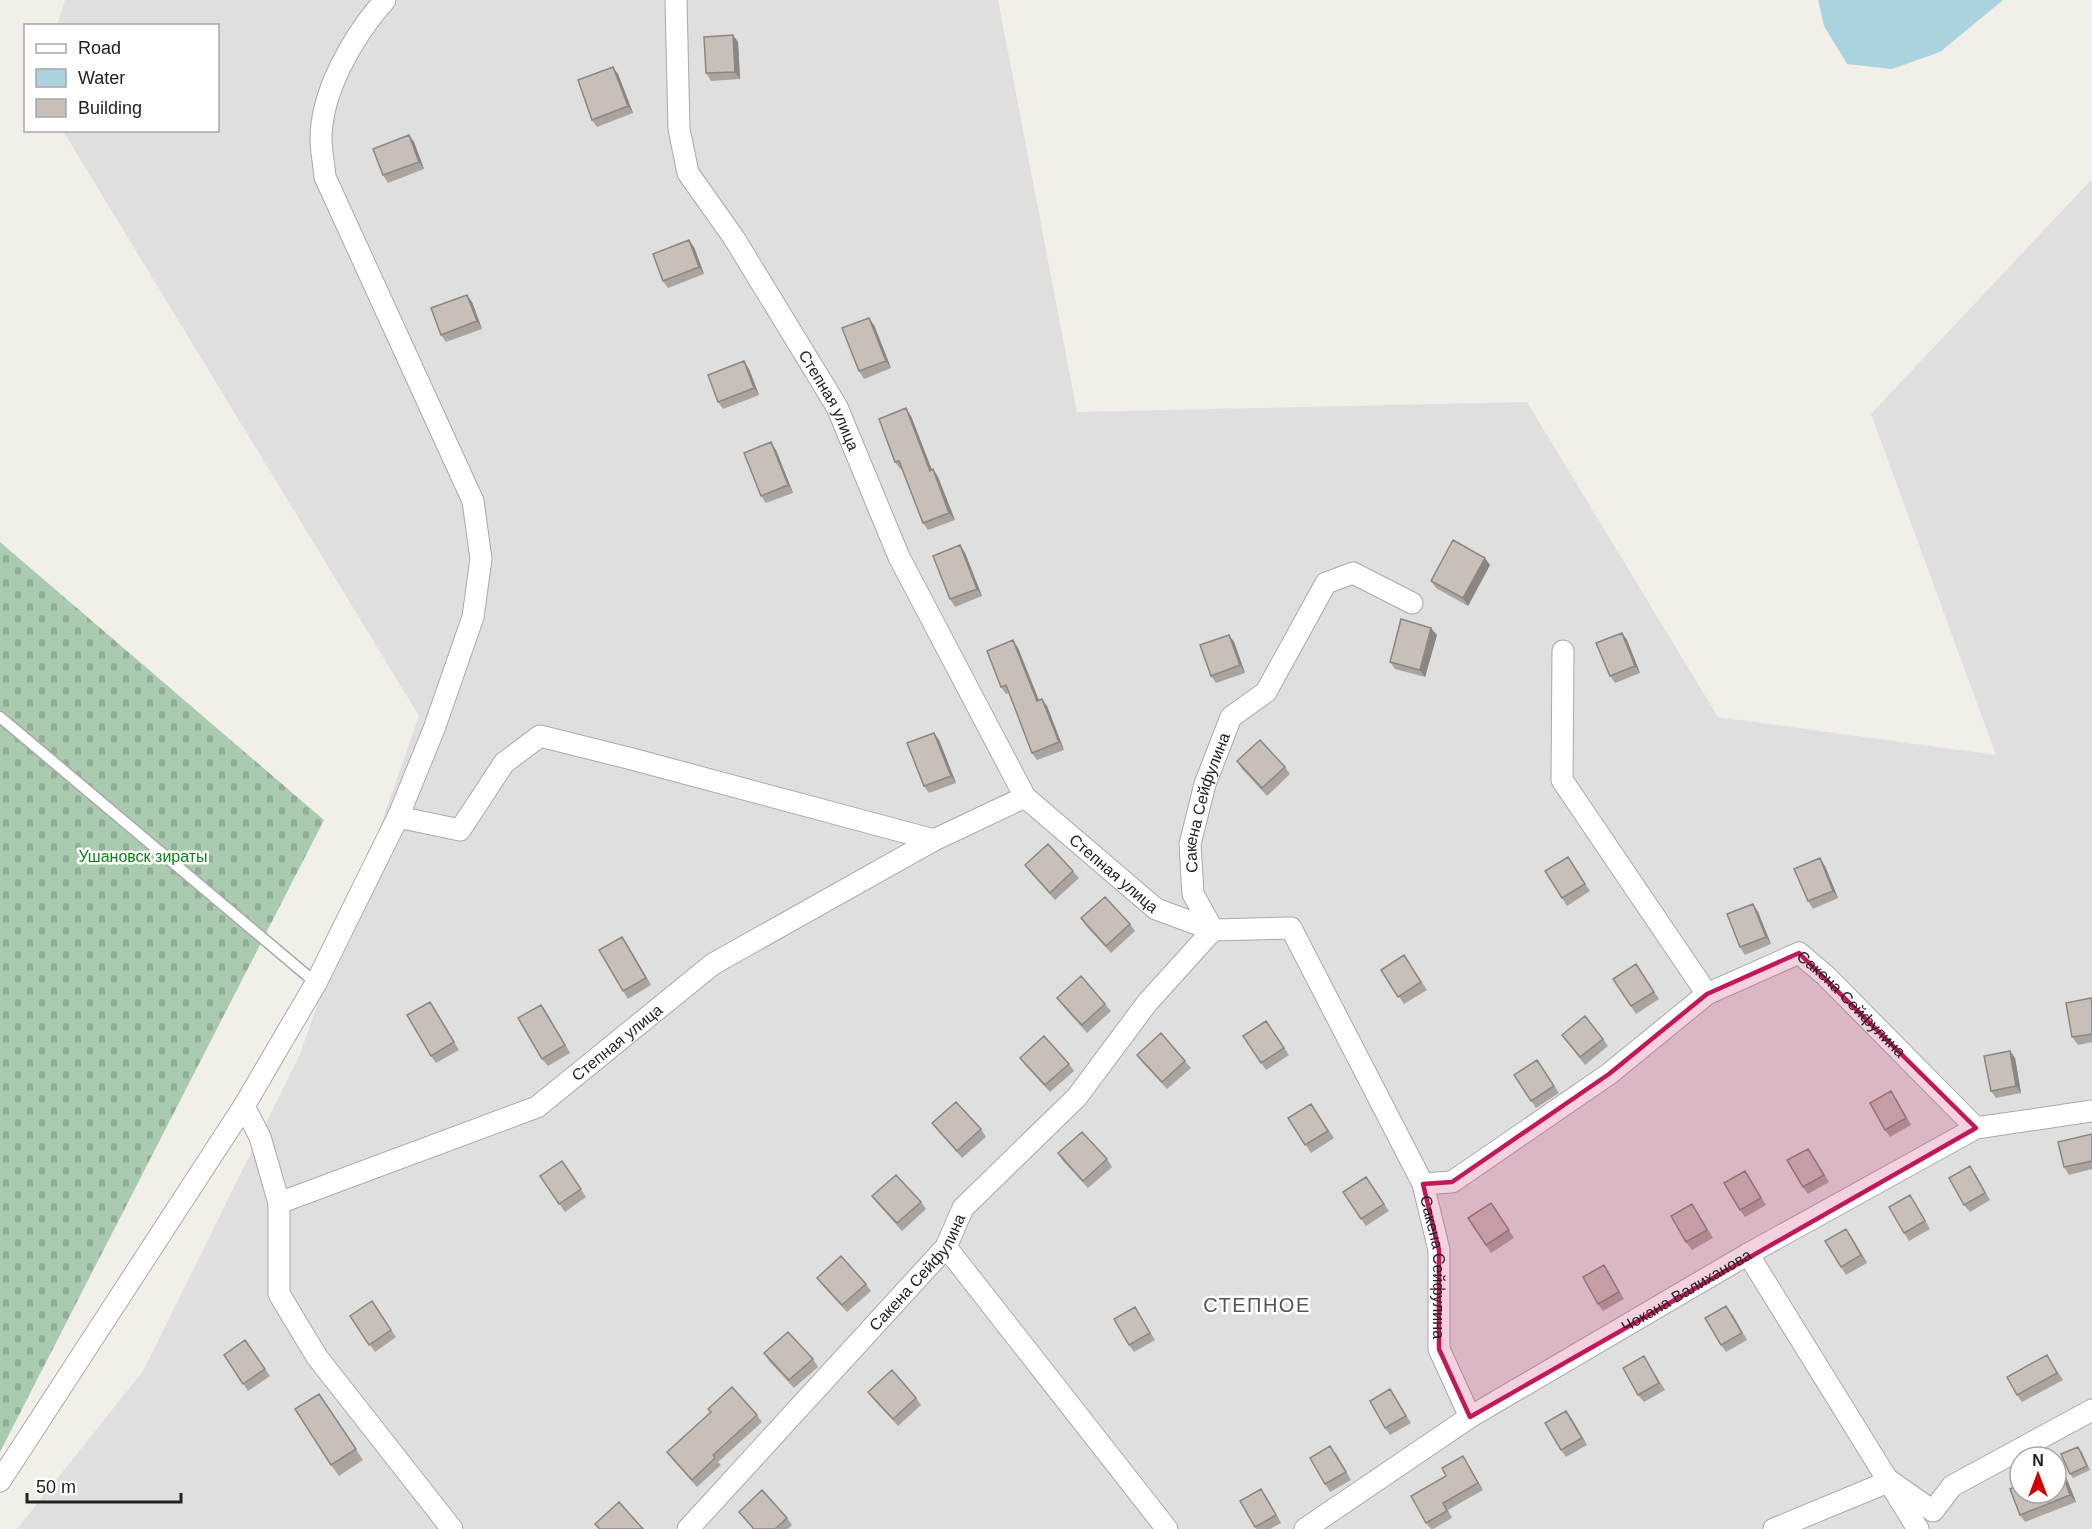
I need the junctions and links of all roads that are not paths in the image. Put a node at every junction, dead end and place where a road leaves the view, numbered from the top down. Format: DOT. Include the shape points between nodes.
graph roads {
  1 [pos="385,0"];
  2 [pos="676,0"];
  3 [pos="1412,603"];
  4 [pos="1563,651"];
  5 [pos="0,717"];
  6 [pos="1025,797"];
  7 [pos="398,817"];
  8 [pos="934,840"];
  9 [pos="1213,930"];
  10 [pos="316,983"];
  11 [pos="1707,994"];
  12 [pos="244,1106"];
  13 [pos="2092,1110"];
  14 [pos="1976,1128"];
  15 [pos="1423,1184"];
  16 [pos="279,1203"];
  17 [pos="946,1247"];
  18 [pos="1748,1254"];
  19 [pos="2092,1410"];
  20 [pos="1470,1417"];
  21 [pos="0,1481"];
  22 [pos="1890,1481"];
  23 [pos="452,1529"];
  24 [pos="688,1529"];
  25 [pos="1167,1529"];
  26 [pos="1305,1529"];
  27 [pos="1774,1529"];
  28 [pos="1918,1529"];
  1 -- 7 [label="street" via="347,54 326,104 321,138 325,177 473,501 481,559 473,617"];
  2 -- 6 [label="street, Степная улица" via="679,129 688,173 734,237 837,407 899,557"];
  3 -- 9 [label="street, Сакена Сейфулина" via="1353,573 1326,583 1266,692 1231,717 1205,784 1190,844 1193,894"];
  4 -- 11 [label="street" via="1562,780"];
  5 -- 10 [label="lane"];
  6 -- 8 [label="street, Степная улица"];
  6 -- 9 [label="street, Степная улица" via="1156,909"];
  7 -- 8 [label="street" via="460,830 504,764 540,736"];
  7 -- 10 [label="street"];
  8 -- 16 [label="street, Степная улица" via="713,964 537,1107"];
  9 -- 15 [label="street, Сакена Сейфулина" via="1291,928"];
  9 -- 17 [label="street, Сакена Сейфулина" via="1148,1003 1077,1097 963,1208"];
  10 -- 12 [label="street"];
  11 -- 14 [label="street, Сакена Сейфулина" via="1799,953"];
  11 -- 15 [label="street, Сакена Сейфулина" via="1609,1074 1452,1182"];
  12 -- 16 [label="street" via="260,1137"];
  12 -- 21 [label="street"];
  13 -- 14 [label="street, Чокана Валиханова"];
  14 -- 18 [label="street, Чокана Валиханова"];
  15 -- 20 [label="street, Сакена Сейфулина" via="1439,1250 1439,1349"];
  16 -- 23 [label="street" via="279,1294 317,1357"];
  17 -- 24 [label="street, Сакена Сейфулина"];
  17 -- 25 [label="street"];
  18 -- 20 [label="street, Чокана Валиханова"];
  18 -- 22 [label="street"];
  19 -- 22 [label="street" via="1952,1486 1933,1511"];
  20 -- 26 [label="street, Чокана Валиханова"];
  22 -- 27 [label="street"];
  22 -- 28 [label="street"];
}
